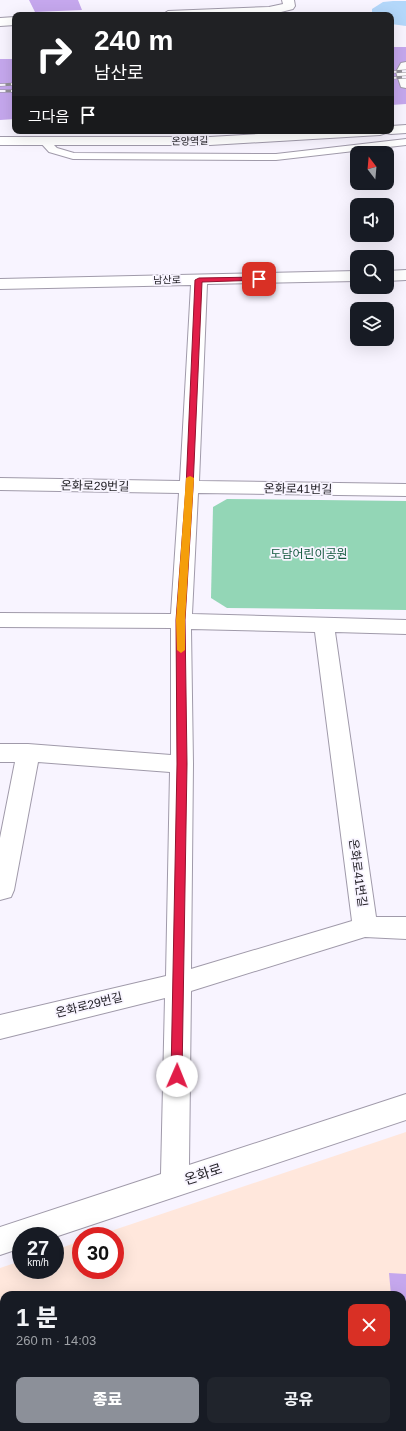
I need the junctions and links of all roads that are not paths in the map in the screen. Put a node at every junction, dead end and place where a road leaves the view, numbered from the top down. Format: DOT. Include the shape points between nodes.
graph roads {
  1 [pos="288,0"];
  2 [pos="244,12"];
  3 [pos="0,22"];
  4 [pos="12,22"];
  5 [pos="406,66"];
  6 [pos="406,84"];
  7 [pos="406,129"];
  8 [pos="394,130"];
  9 [pos="326,134"];
  10 [pos="0,140"];
  11 [pos="44,141"];
  12 [pos="406,142"];
  13 [pos="406,275"];
  14 [pos="350,276"];
  15 [pos="394,276"];
  16 [pos="199,280"];
  17 [pos="0,284"];
  18 [pos="0,484"];
  19 [pos="189,488"];
  20 [pos="406,490"];
  21 [pos="0,620"];
  22 [pos="181,620"];
  23 [pos="324,624"];
  24 [pos="406,627"];
  25 [pos="0,753"];
  26 [pos="28,753"];
  27 [pos="182,764"];
  28 [pos="0,890"];
  29 [pos="365,927"];
  30 [pos="406,928"];
  31 [pos="178,984"];
  32 [pos="0,1027"];
  33 [pos="406,1107"];
  34 [pos="175,1183"];
  35 [pos="0,1241"];
  1 -- 2 [label="street" via="289,6 269,11"];
  3 -- 4 [label="street"];
  5 -- 6 [label="street" via="402,72"];
  7 -- 8 [label="street"];
  9 -- 11 [label="street, 온양역길" via="217,140"];
  10 -- 11 [label="street, 온양역길"];
  11 -- 12 [label="lane" via="53,150 73,156 249,158"];
  13 -- 15 [label="street"];
  14 -- 16 [label="street, 남산로"];
  16 -- 17 [label="street, 남산로"];
  16 -- 19 [label="street"];
  18 -- 19 [label="street, 온화로29번길"];
  19 -- 20 [label="street, 온화로41번길"];
  19 -- 22 [label="street"];
  21 -- 22 [label="street"];
  22 -- 23 [label="street"];
  22 -- 27 [label="street"];
  23 -- 24 [label="street"];
  23 -- 29 [label="street, 온화로41번길"];
  25 -- 26 [label="street"];
  26 -- 27 [label="street"];
  26 -- 28 [label="street"];
  27 -- 31 [label="street"];
  29 -- 30 [label="street"];
  29 -- 31 [label="street"];
  31 -- 32 [label="street, 온화로29번길"];
  31 -- 34 [label="street"];
  33 -- 34 [label="street, 온화로"];
  34 -- 35 [label="street, 온화로"];
}
